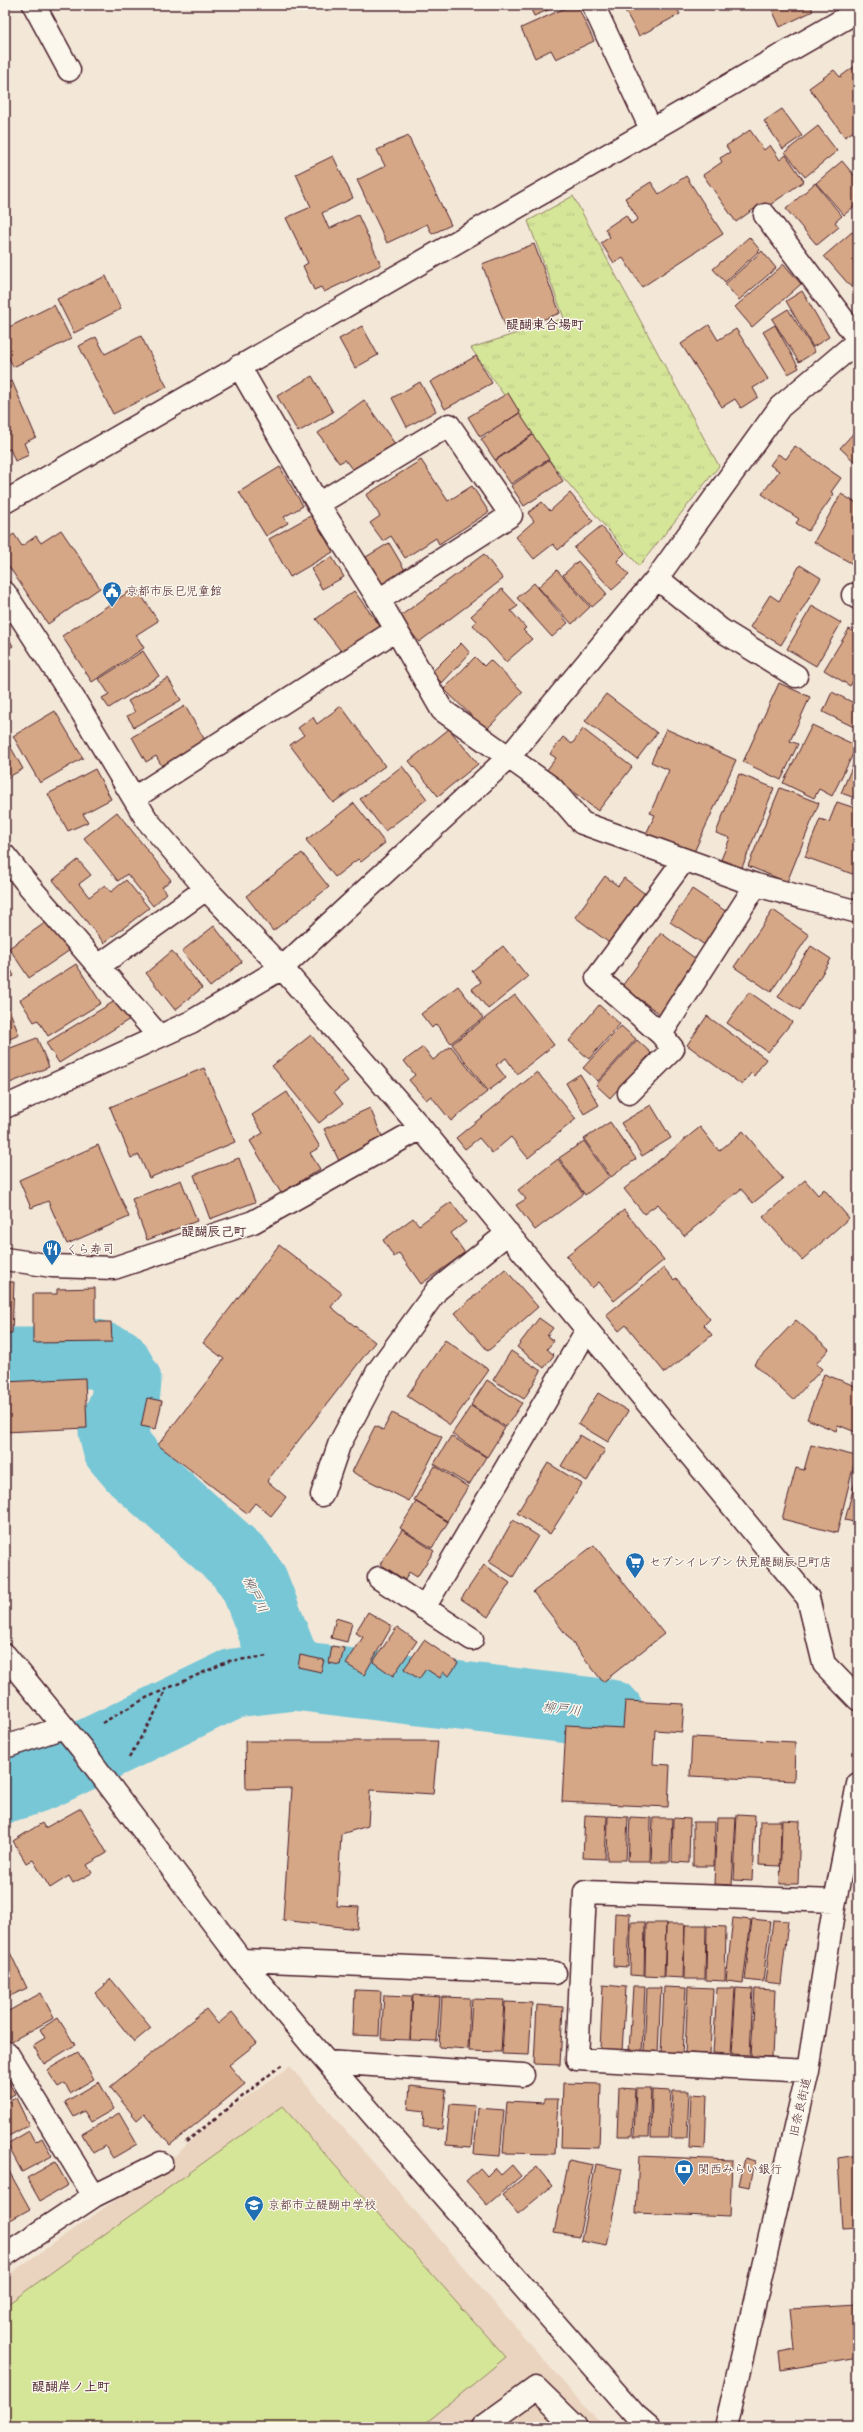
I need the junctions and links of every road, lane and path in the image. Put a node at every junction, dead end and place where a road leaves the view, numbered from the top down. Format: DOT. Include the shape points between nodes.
graph roads {
  1 [pos="34,5"];
  2 [pos="593,5"];
  3 [pos="858,10"];
  4 [pos="69,70"];
  5 [pos="650,129"];
  6 [pos="765,215"];
  7 [pos="858,340"];
  8 [pos="239,366"];
  9 [pos="5,502"];
  10 [pos="318,504"];
  11 [pos="657,578"];
  12 [pos="5,593"];
  13 [pos="379,600"];
  14 [pos="396,630"];
  15 [pos="796,676"];
  16 [pos="509,757"];
  17 [pos="134,798"];
  18 [pos="5,856"];
  19 [pos="684,860"];
  20 [pos="756,885"];
  21 [pos="206,889"];
  22 [pos="858,912"];
  23 [pos="100,966"];
  24 [pos="282,968"];
  25 [pos="661,1034"];
  26 [pos="158,1035"];
  27 [pos="629,1093"];
  28 [pos="5,1107"];
  29 [pos="421,1128"];
  30 [pos="508,1234"];
  31 [pos="5,1259"];
  32 [pos="587,1330"];
  33 [pos="322,1495"];
  34 [pos="379,1578"];
  35 [pos="424,1608"];
  36 [pos="472,1639"];
  37 [pos="5,1655"];
  38 [pos="268,1656"];
  39 [pos="167,1688"];
  40 [pos="858,1699"];
  41 [pos="73,1738"];
  42 [pos="5,1747"];
  43 [pos="126,1763"];
  44 [pos="858,1784"];
  45 [pos="835,1901"];
  46 [pos="241,1960"];
  47 [pos="555,1973"];
  48 [pos="311,2044"];
  49 [pos="7,2053"];
  50 [pos="327,2062"];
  51 [pos="808,2071"];
  52 [pos="523,2075"];
  53 [pos="160,2163"];
  54 [pos="94,2196"];
  55 [pos="5,2255"];
  56 [pos="482,2427"];
  57 [pos="576,2427"];
  58 [pos="649,2427"];
  59 [pos="726,2427"];
  1 -- 4 [label="street"];
  2 -- 5 [label="street"];
  3 -- 5 [label="street"];
  5 -- 8 [label="street"];
  6 -- 7 [label="street"];
  7 -- 11 [label="street" via="780,407"];
  8 -- 9 [label="street"];
  8 -- 10 [label="street"];
  10 -- 13 [label="street"];
  10 -- 13 [label="street" via="449,425 511,515"];
  11 -- 15 [label="street" via="721,630"];
  11 -- 16 [label="street"];
  12 -- 17 [label="street"];
  13 -- 14 [label="street"];
  14 -- 16 [label="street" via="442,710"];
  14 -- 17 [label="street"];
  16 -- 19 [label="street" via="552,788 582,823"];
  16 -- 24 [label="street"];
  17 -- 21 [label="street" via="147,820"];
  18 -- 23 [label="street"];
  19 -- 20 [label="street"];
  19 -- 25 [label="street" via="598,978"];
  20 -- 22 [label="street"];
  20 -- 25 [label="street"];
  21 -- 23 [label="street"];
  21 -- 24 [label="street"];
  23 -- 26 [label="street"];
  24 -- 26 [label="street" via="191,1022"];
  24 -- 29 [label="street"];
  25 -- 27 [label="street" via="673,1049"];
  26 -- 28 [label="street"];
  29 -- 30 [label="street"];
  29 -- 31 [label="street" via="253,1222 114,1268 52,1266"];
  30 -- 32 [label="street"];
  30 -- 33 [label="street" via="437,1290 378,1371 339,1445"];
  32 -- 35 [label="street"];
  32 -- 40 [label="street" via="808,1598 824,1664"];
  34 -- 35 [label="street"];
  35 -- 36 [label="street"];
  37 -- 41 [label="street"];
  38 -- 39 [label="path" via="229,1661"];
  39 -- 41 [label="path"];
  39 -- 43 [label="path"];
  41 -- 42 [label="street"];
  41 -- 46 [label="street"];
  44 -- 45 [label="street, 旧奈良街道"];
  45 -- 51 [label="street, 旧奈良街道"];
  45 -- 51 [label="street" via="585,1892 578,2059"];
  46 -- 47 [label="street"];
  46 -- 48 [label="street"];
  48 -- 50 [label="street"];
  48 -- 53 [label="path"];
  49 -- 54 [label="street"];
  50 -- 52 [label="street"];
  50 -- 58 [label="street" via="635,2415"];
  51 -- 59 [label="street, 旧奈良街道"];
  53 -- 54 [label="street"];
  54 -- 55 [label="street"];
  56 -- 57 [label="street" via="536,2388"];
}
